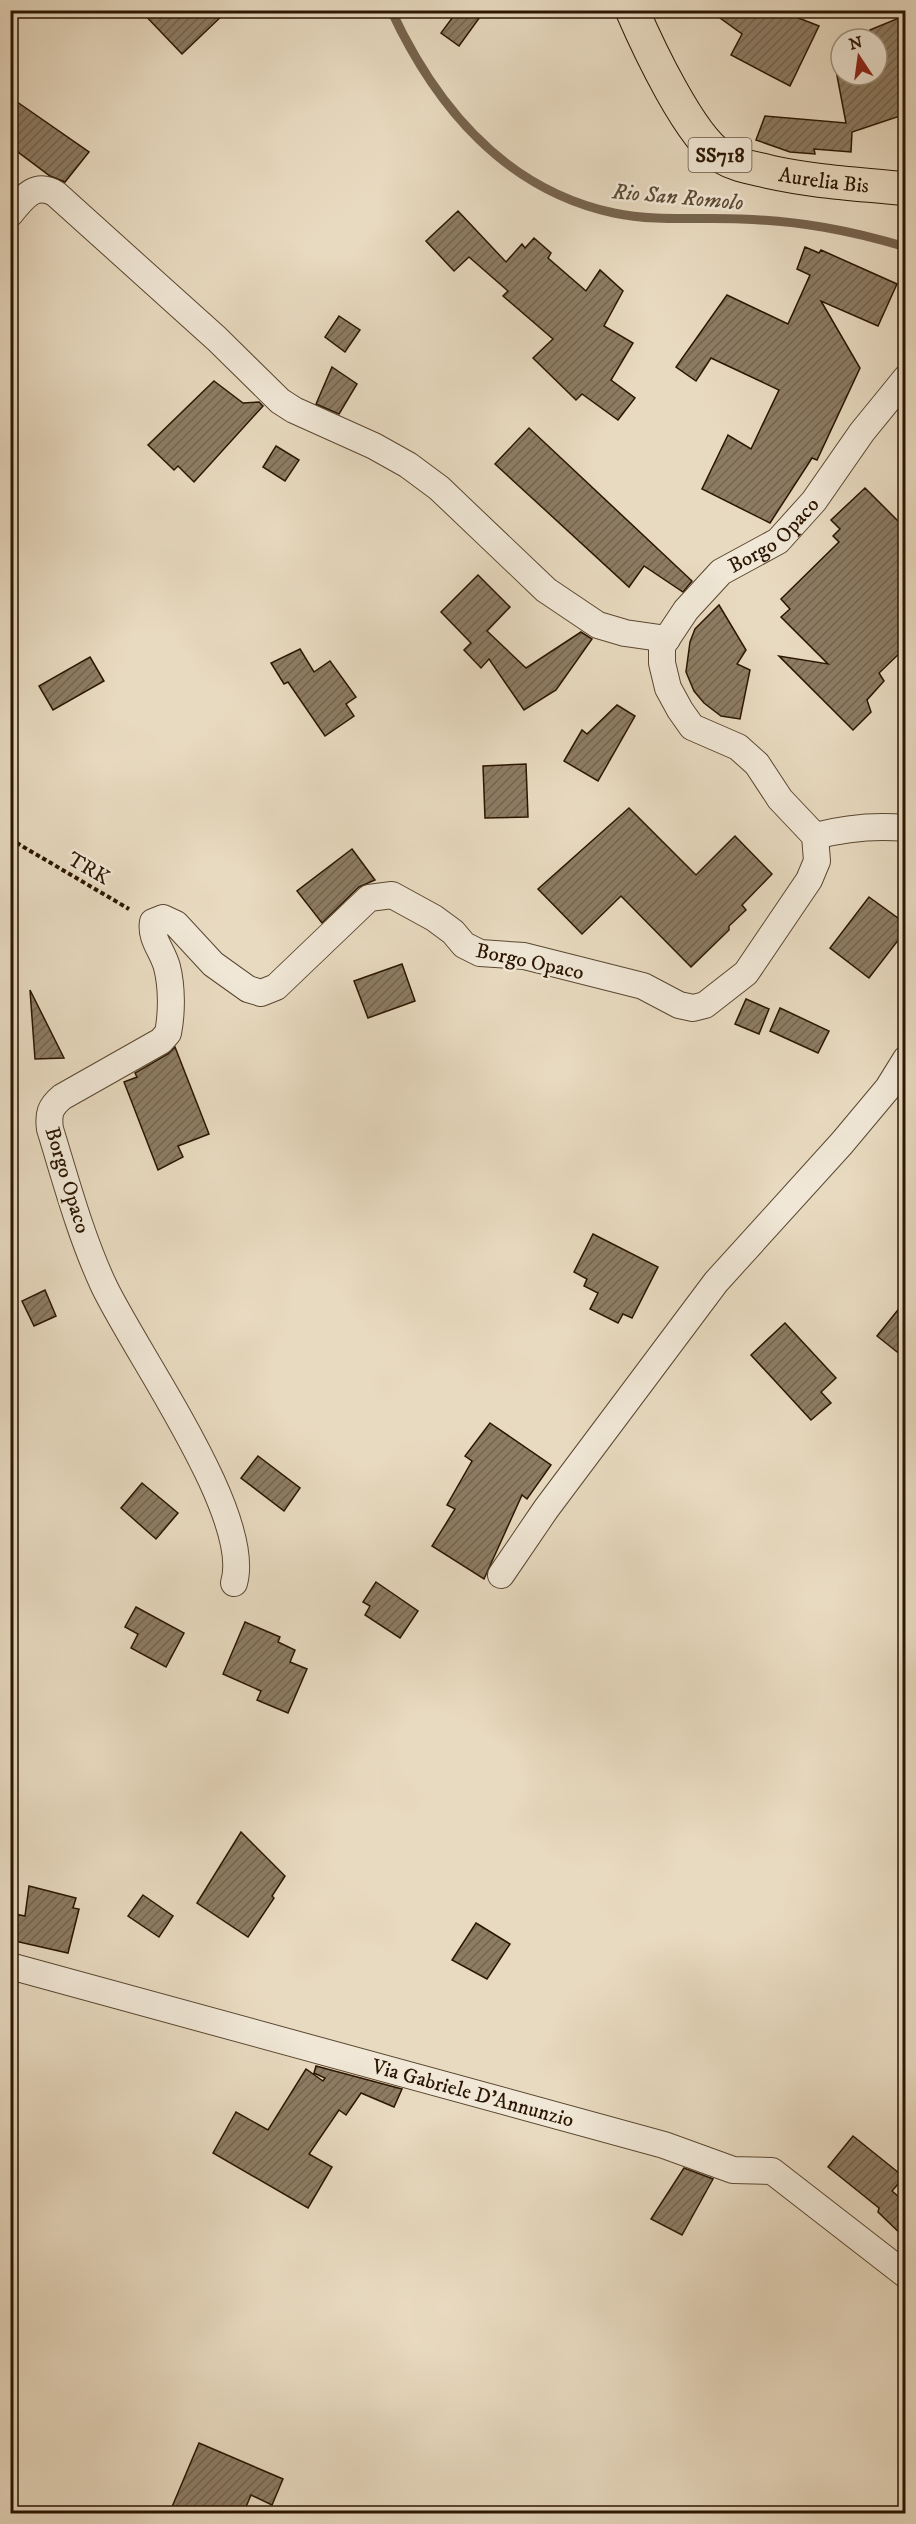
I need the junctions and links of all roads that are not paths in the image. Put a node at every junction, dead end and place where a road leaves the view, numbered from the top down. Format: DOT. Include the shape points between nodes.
graph roads {
  1 [pos="632,10"];
  2 [pos="899,191"];
  3 [pos="10,214"];
  4 [pos="906,378"];
  5 [pos="667,639"];
  6 [pos="906,828"];
  7 [pos="815,836"];
  8 [pos="906,1059"];
  9 [pos="501,1575"];
  10 [pos="234,1583"];
  11 [pos="10,1966"];
  12 [pos="906,2275"];
  1 -- 2 [label="highway, Aurelia Bis / SS718" via="692,125 721,156 738,165 808,180"];
  3 -- 5 [label="street" via="24,196 36,189 50,190 218,339 280,401 408,465 439,488 546,590 598,625"];
  4 -- 5 [label="street, Borgo Opaco" via="814,501 778,541 721,572 686,610"];
  5 -- 7 [label="street, Borgo Opaco" via="662,646 662,663 668,688 692,727 738,747 757,764 780,799"];
  6 -- 7 [label="street" via="846,828"];
  7 -- 10 [label="street, Borgo Opaco" via="817,861 809,880 746,973 705,1005 693,1008 643,986 524,956 480,953 464,945 434,918 392,895 369,898 276,987 261,993 248,989 213,964 176,924 163,918 153,922 152,932 167,967 170,987 168,1033 161,1041 62,1097 48,1116 77,1215 103,1284 197,1448 219,1496 236,1550 238,1572"];
  8 -- 9 [label="street" via="888,1088 842,1143 716,1282 553,1499"];
  11 -- 12 [label="street, Via Gabriele D'Annunzio" via="664,2145 733,2170 772,2171"];
}
